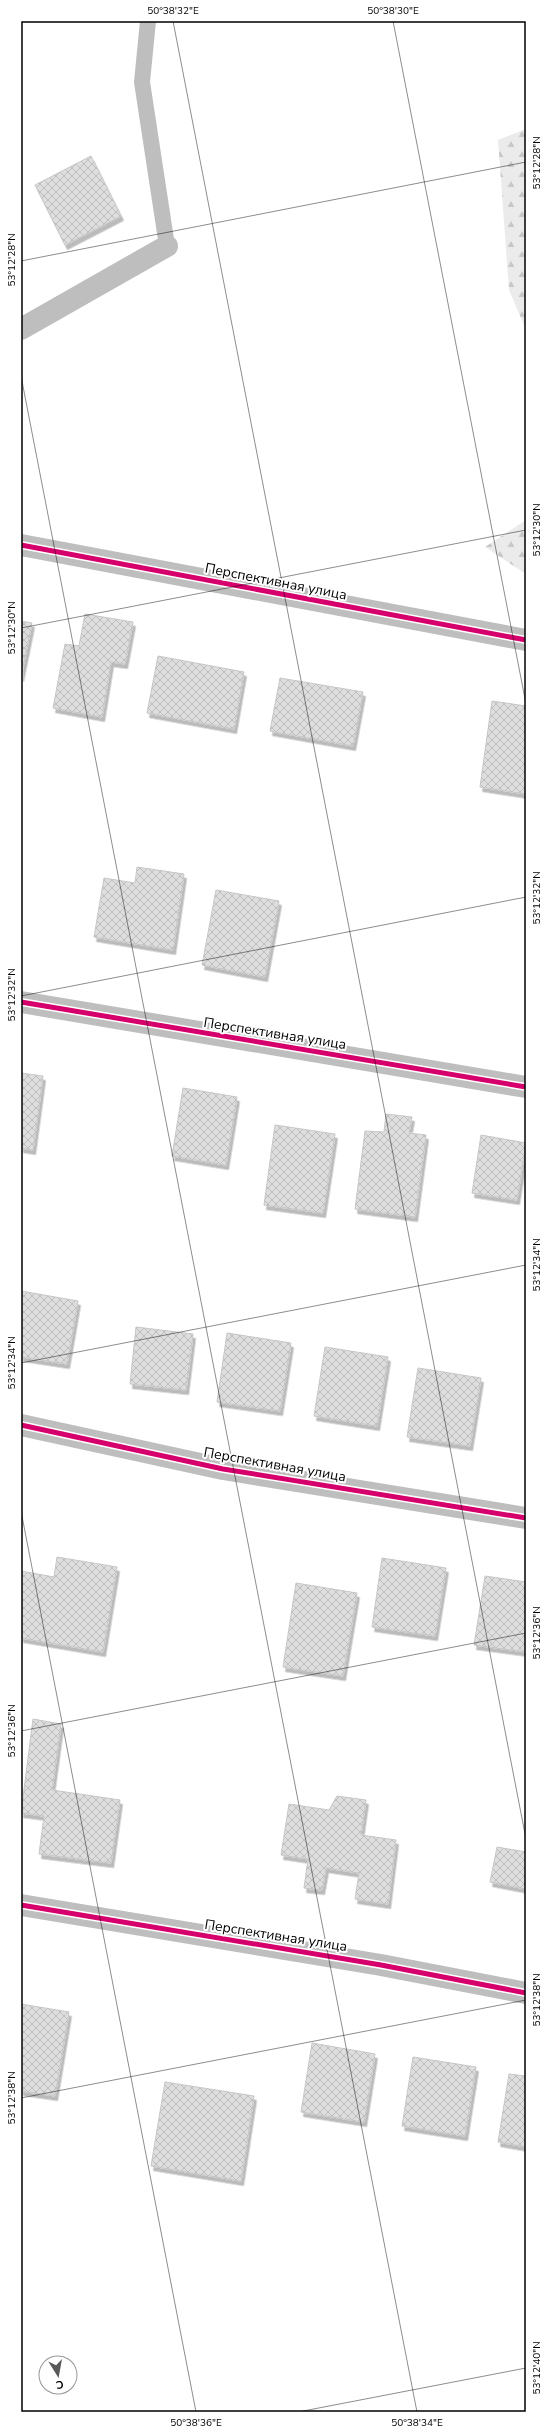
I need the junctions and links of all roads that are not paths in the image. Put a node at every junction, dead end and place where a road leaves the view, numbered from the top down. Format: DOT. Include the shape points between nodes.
graph roads {
  1 [pos="148,21"];
  2 [pos="167,246"];
  3 [pos="21,329"];
  4 [pos="21,545"];
  5 [pos="526,640"];
  6 [pos="21,1002"];
  7 [pos="526,1087"];
  8 [pos="21,1425"];
  9 [pos="526,1518"];
  10 [pos="21,1906"];
  11 [pos="526,1993"];
  1 -- 2 [label="lane" via="142,82"];
  2 -- 3 [label="street"];
  4 -- 5 [label="street, Перспективная улица"];
  6 -- 7 [label="street, Перспективная улица"];
  8 -- 9 [label="street, Перспективная улица" via="223,1468"];
  10 -- 11 [label="street, Перспективная улица" via="381,1965"];
}
